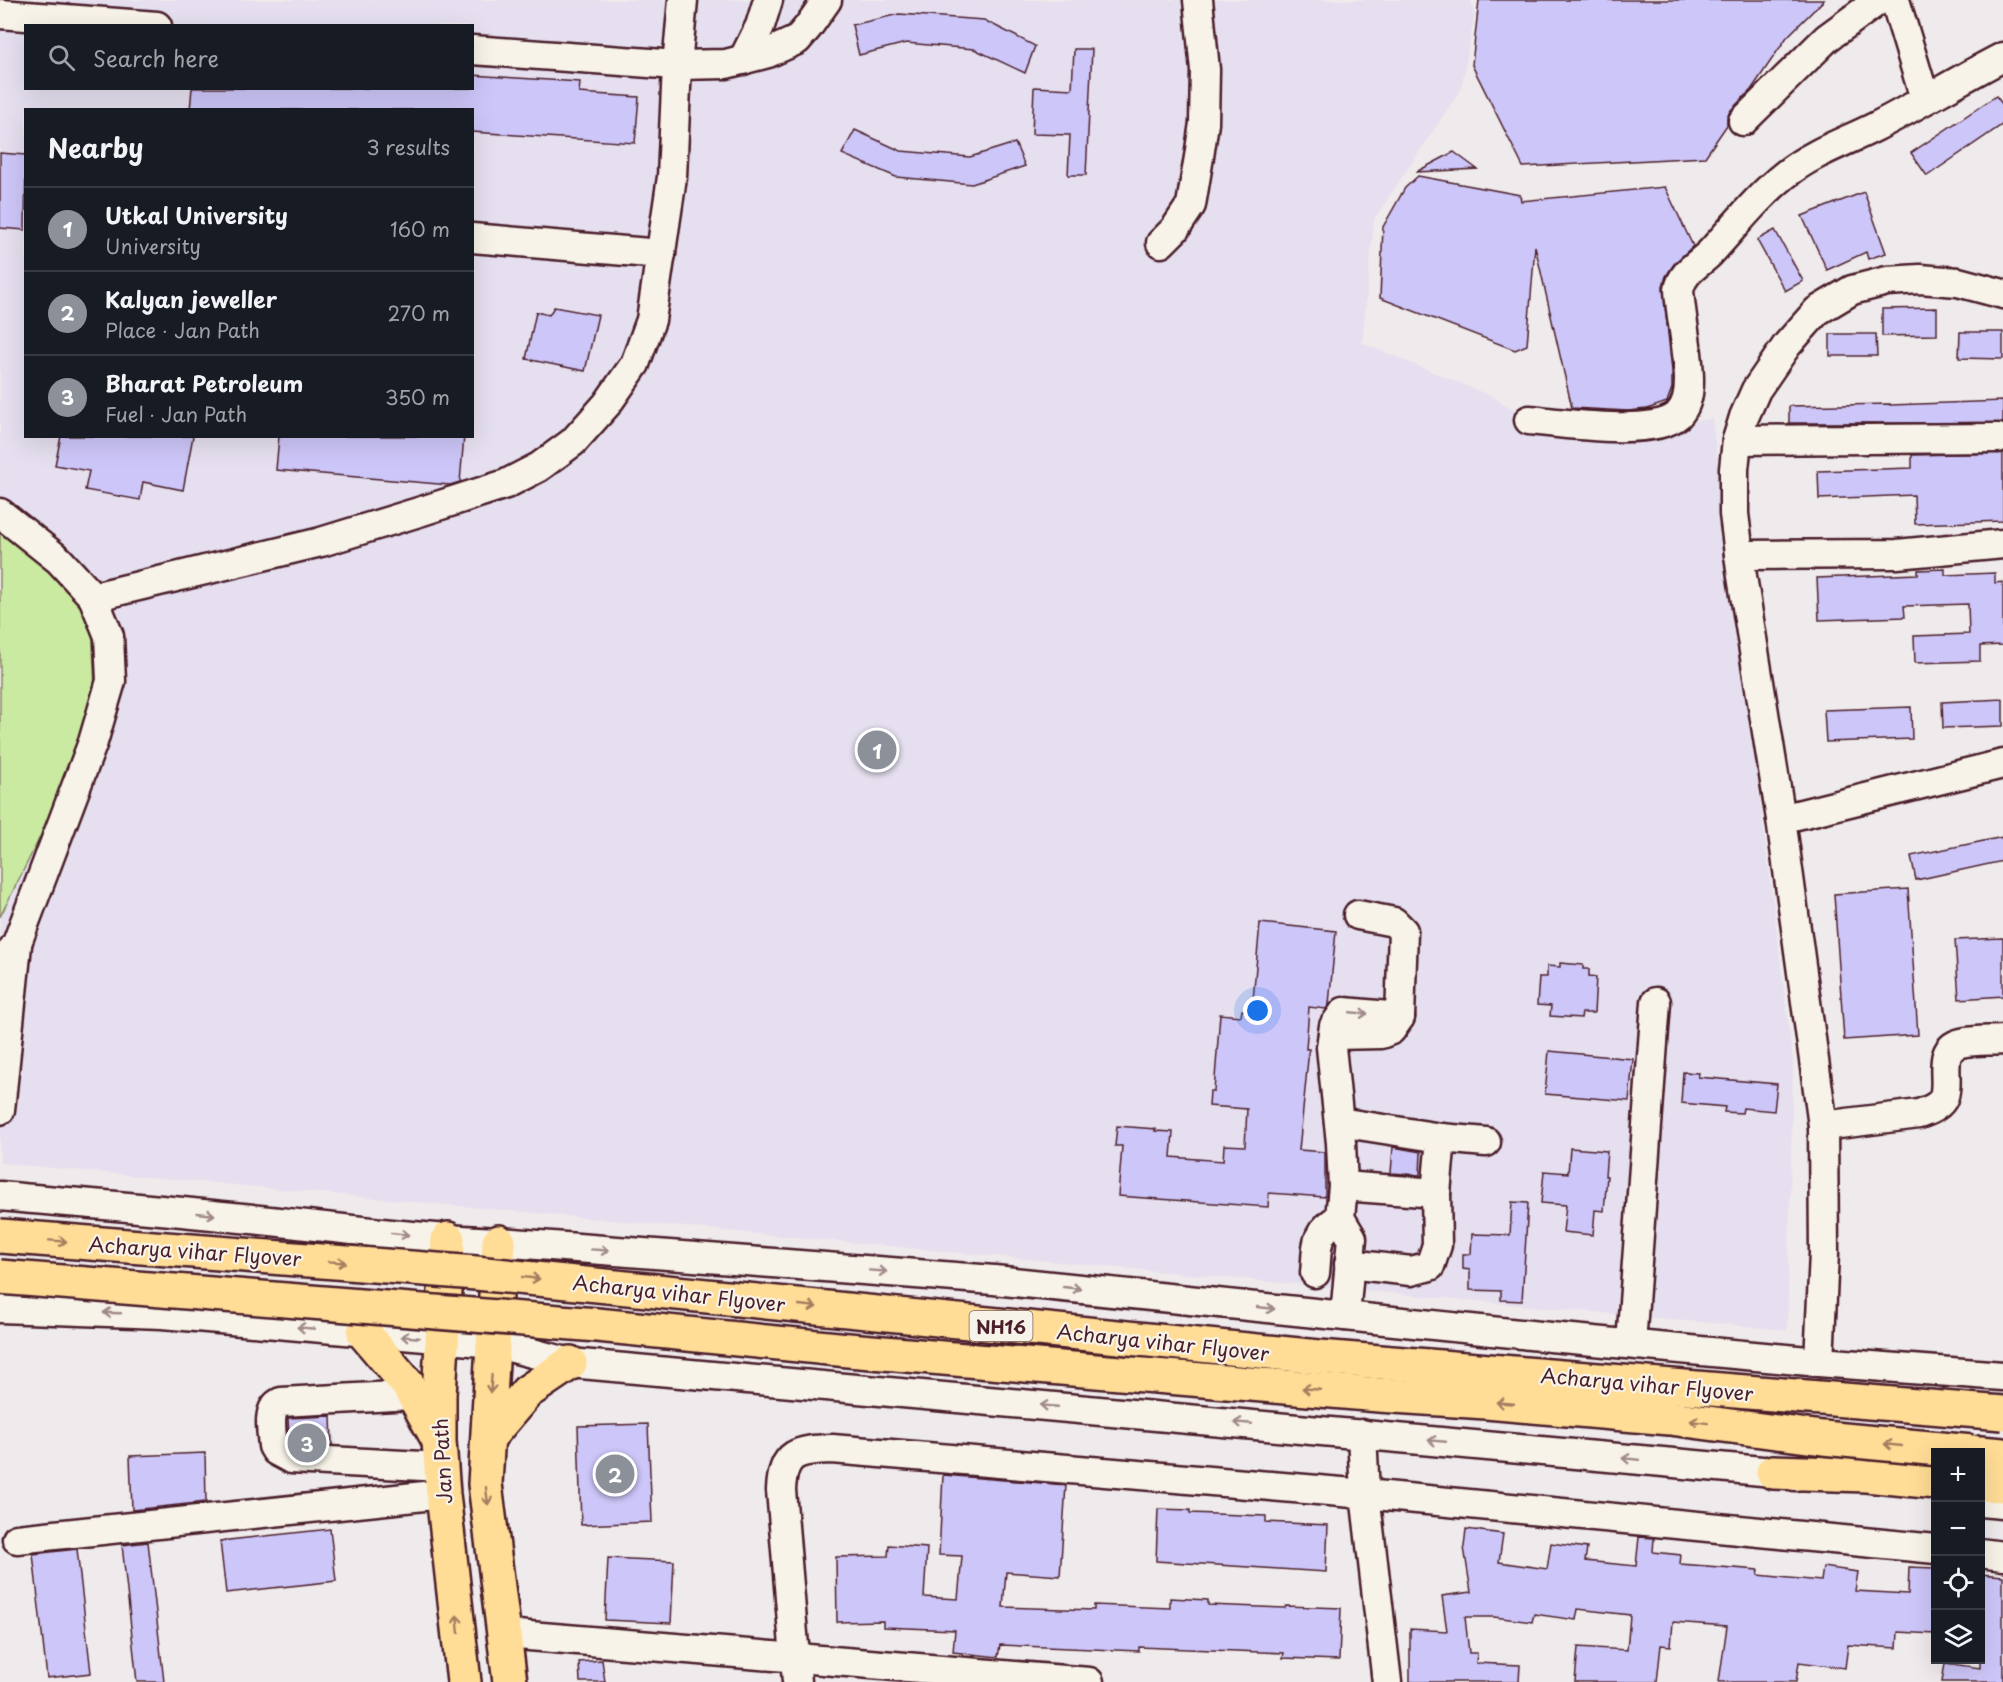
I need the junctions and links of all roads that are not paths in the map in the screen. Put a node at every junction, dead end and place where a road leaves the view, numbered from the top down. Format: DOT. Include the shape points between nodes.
graph roads {
  1 [pos="683,0"];
  2 [pos="768,0"];
  3 [pos="827,0"];
  4 [pos="1198,0"];
  5 [pos="1891,4"];
  6 [pos="0,14"];
  7 [pos="131,24"];
  8 [pos="474,50"];
  9 [pos="2003,57"];
  10 [pos="743,60"];
  11 [pos="677,65"];
  12 [pos="1925,99"];
  13 [pos="1743,120"];
  14 [pos="474,238"];
  15 [pos="1161,243"];
  16 [pos="661,254"];
  17 [pos="2003,294"];
  18 [pos="1529,420"];
  19 [pos="1998,438"];
  20 [pos="1737,440"];
  21 [pos="0,513"];
  22 [pos="2003,544"];
  23 [pos="1739,555"];
  24 [pos="93,597"];
  25 [pos="2003,764"];
  26 [pos="1781,819"];
  27 [pos="1358,915"];
  28 [pos="17,943"];
  29 [pos="0,969"];
  30 [pos="1656,1002"];
  31 [pos="2003,1040"];
  32 [pos="0,1110"];
  33 [pos="1339,1122"];
  34 [pos="1823,1126"];
  35 [pos="1440,1138"];
  36 [pos="1486,1142"];
  37 [pos="1343,1186"];
  38 [pos="1436,1193"];
  39 [pos="0,1196"];
  40 [pos="1341,1218"];
  41 [pos="0,1236"];
  42 [pos="448,1239"];
  43 [pos="499,1242"];
  44 [pos="1349,1264"];
  45 [pos="1315,1273"];
  46 [pos="0,1277"];
  47 [pos="0,1308"];
  48 [pos="1344,1316"];
  49 [pos="364,1333"];
  50 [pos="444,1340"];
  51 [pos="494,1343"];
  52 [pos="1631,1344"];
  53 [pos="1819,1362"];
  54 [pos="570,1363"];
  55 [pos="2003,1376"];
  56 [pos="413,1395"];
  57 [pos="2003,1413"];
  58 [pos="1362,1434"];
  59 [pos="488,1438"];
  60 [pos="1931,1453"];
  61 [pos="1985,1462"];
  62 [pos="441,1467"];
  63 [pos="1773,1472"];
  64 [pos="1931,1482"];
  65 [pos="2003,1485"];
  66 [pos="1365,1494"];
  67 [pos="1931,1498"];
  68 [pos="1985,1502"];
  69 [pos="2003,1504"];
  70 [pos="17,1539"];
  71 [pos="1931,1549"];
  72 [pos="1985,1554"];
  73 [pos="2003,1556"];
  74 [pos="505,1634"];
  75 [pos="795,1671"];
  76 [pos="464,1682"];
  77 [pos="510,1682"];
  78 [pos="1089,1682"];
  79 [pos="1387,1682"];
  1 -- 11 [label="street"];
  2 -- 10 [label="street"];
  3 -- 10 [label="street" via="797,40"];
  4 -- 15 [label="street" via="1205,70 1199,157 1191,205"];
  5 -- 12 [label="street"];
  5 -- 13 [label="street" via="1827,38"];
  6 -- 7 [label="street"];
  8 -- 11 [label="street"];
  9 -- 12 [label="street"];
  10 -- 11 [label="street"];
  11 -- 16 [label="street" via="672,177"];
  12 -- 18 [label="street" via="1788,172 1681,281 1679,301 1689,382 1687,399 1676,417 1637,427"];
  14 -- 16 [label="street"];
  16 -- 24 [label="street" via="651,320 635,364 573,442 538,467 506,484 321,542"];
  17 -- 20 [label="street" via="1958,282 1920,279 1852,290 1817,311 1787,345 1756,390"];
  19 -- 20 [label="street"];
  20 -- 23 [label="street" via="1734,514"];
  21 -- 24 [label="street" via="58,560"];
  22 -- 23 [label="street" via="1897,554"];
  23 -- 26 [label="street"];
  24 -- 28 [label="street" via="109,636 111,681 93,742"];
  25 -- 26 [label="street"];
  26 -- 34 [label="street"];
  27 -- 33 [label="street" via="1394,922 1402,931 1400,1017 1391,1030 1381,1034 1333,1035"];
  28 -- 29 [label="street"];
  28 -- 32 [label="street"];
  30 -- 52 [label="street"];
  31 -- 34 [label="street" via="1953,1047 1947,1054 1944,1098 1927,1112"];
  33 -- 35 [label="street"];
  33 -- 37 [label="street"];
  34 -- 53 [label="street" via="1824,1253"];
  35 -- 36 [label="street"];
  35 -- 38 [label="street"];
  37 -- 38 [label="street"];
  37 -- 40 [label="street"];
  38 -- 44 [label="street" via="1437,1245 1430,1266 1412,1270"];
  39 -- 42 [label="street, one-way"];
  40 -- 44 [label="street" via="1352,1238"];
  40 -- 45 [label="street" via="1322,1230"];
  41 -- 57 [label="main road, Acharya vihar Flyover / NH16, one-way, bridge" via="476,1273 1319,1357"];
  42 -- 43 [label="street"];
  42 -- 50 [label="main road, Jan Path"];
  43 -- 48 [label="street, one-way" via="982,1279"];
  43 -- 51 [label="main road"];
  44 -- 48 [label="street"];
  60 -- 46 [label="main road, Acharya vihar Flyover / NH16, one-way, bridge" via="1670,1418"];
  49 -- 47 [label="street, one-way" via="162,1314"];
  48 -- 52 [label="street"];
  50 -- 49 [label="street, one-way"];
  49 -- 56 [label="main road"];
  50 -- 51 [label="street"];
  50 -- 62 [label="main road, Jan Path" via="439,1395"];
  51 -- 54 [label="street"];
  51 -- 59 [label="main road, one-way"];
  52 -- 53 [label="street"];
  53 -- 55 [label="street"];
  58 -- 54 [label="street, one-way"];
  54 -- 59 [label="main road" via="527,1392"];
  56 -- 62 [label="main road"];
  56 -- 62 [label="street" via="281,1402 272,1410 273,1446 291,1459"];
  63 -- 58 [label="street, one-way"];
  58 -- 66 [label="street"];
  59 -- 74 [label="main road, one-way" via="485,1484"];
  61 -- 65 [label="main road, Acharya vihar Flyover"];
  62 -- 70 [label="street"];
  76 -- 62 [label="main road, Jan Path, one-way"];
  63 -- 64 [label="main road"];
  63 -- 67 [label="street"];
  66 -- 71 [label="street"];
  66 -- 75 [label="street" via="806,1449 790,1459 782,1472"];
  66 -- 79 [label="street"];
  68 -- 69 [label="street"];
  72 -- 73 [label="street"];
  74 -- 75 [label="street"];
  74 -- 77 [label="main road"];
  75 -- 78 [label="street"];
}
